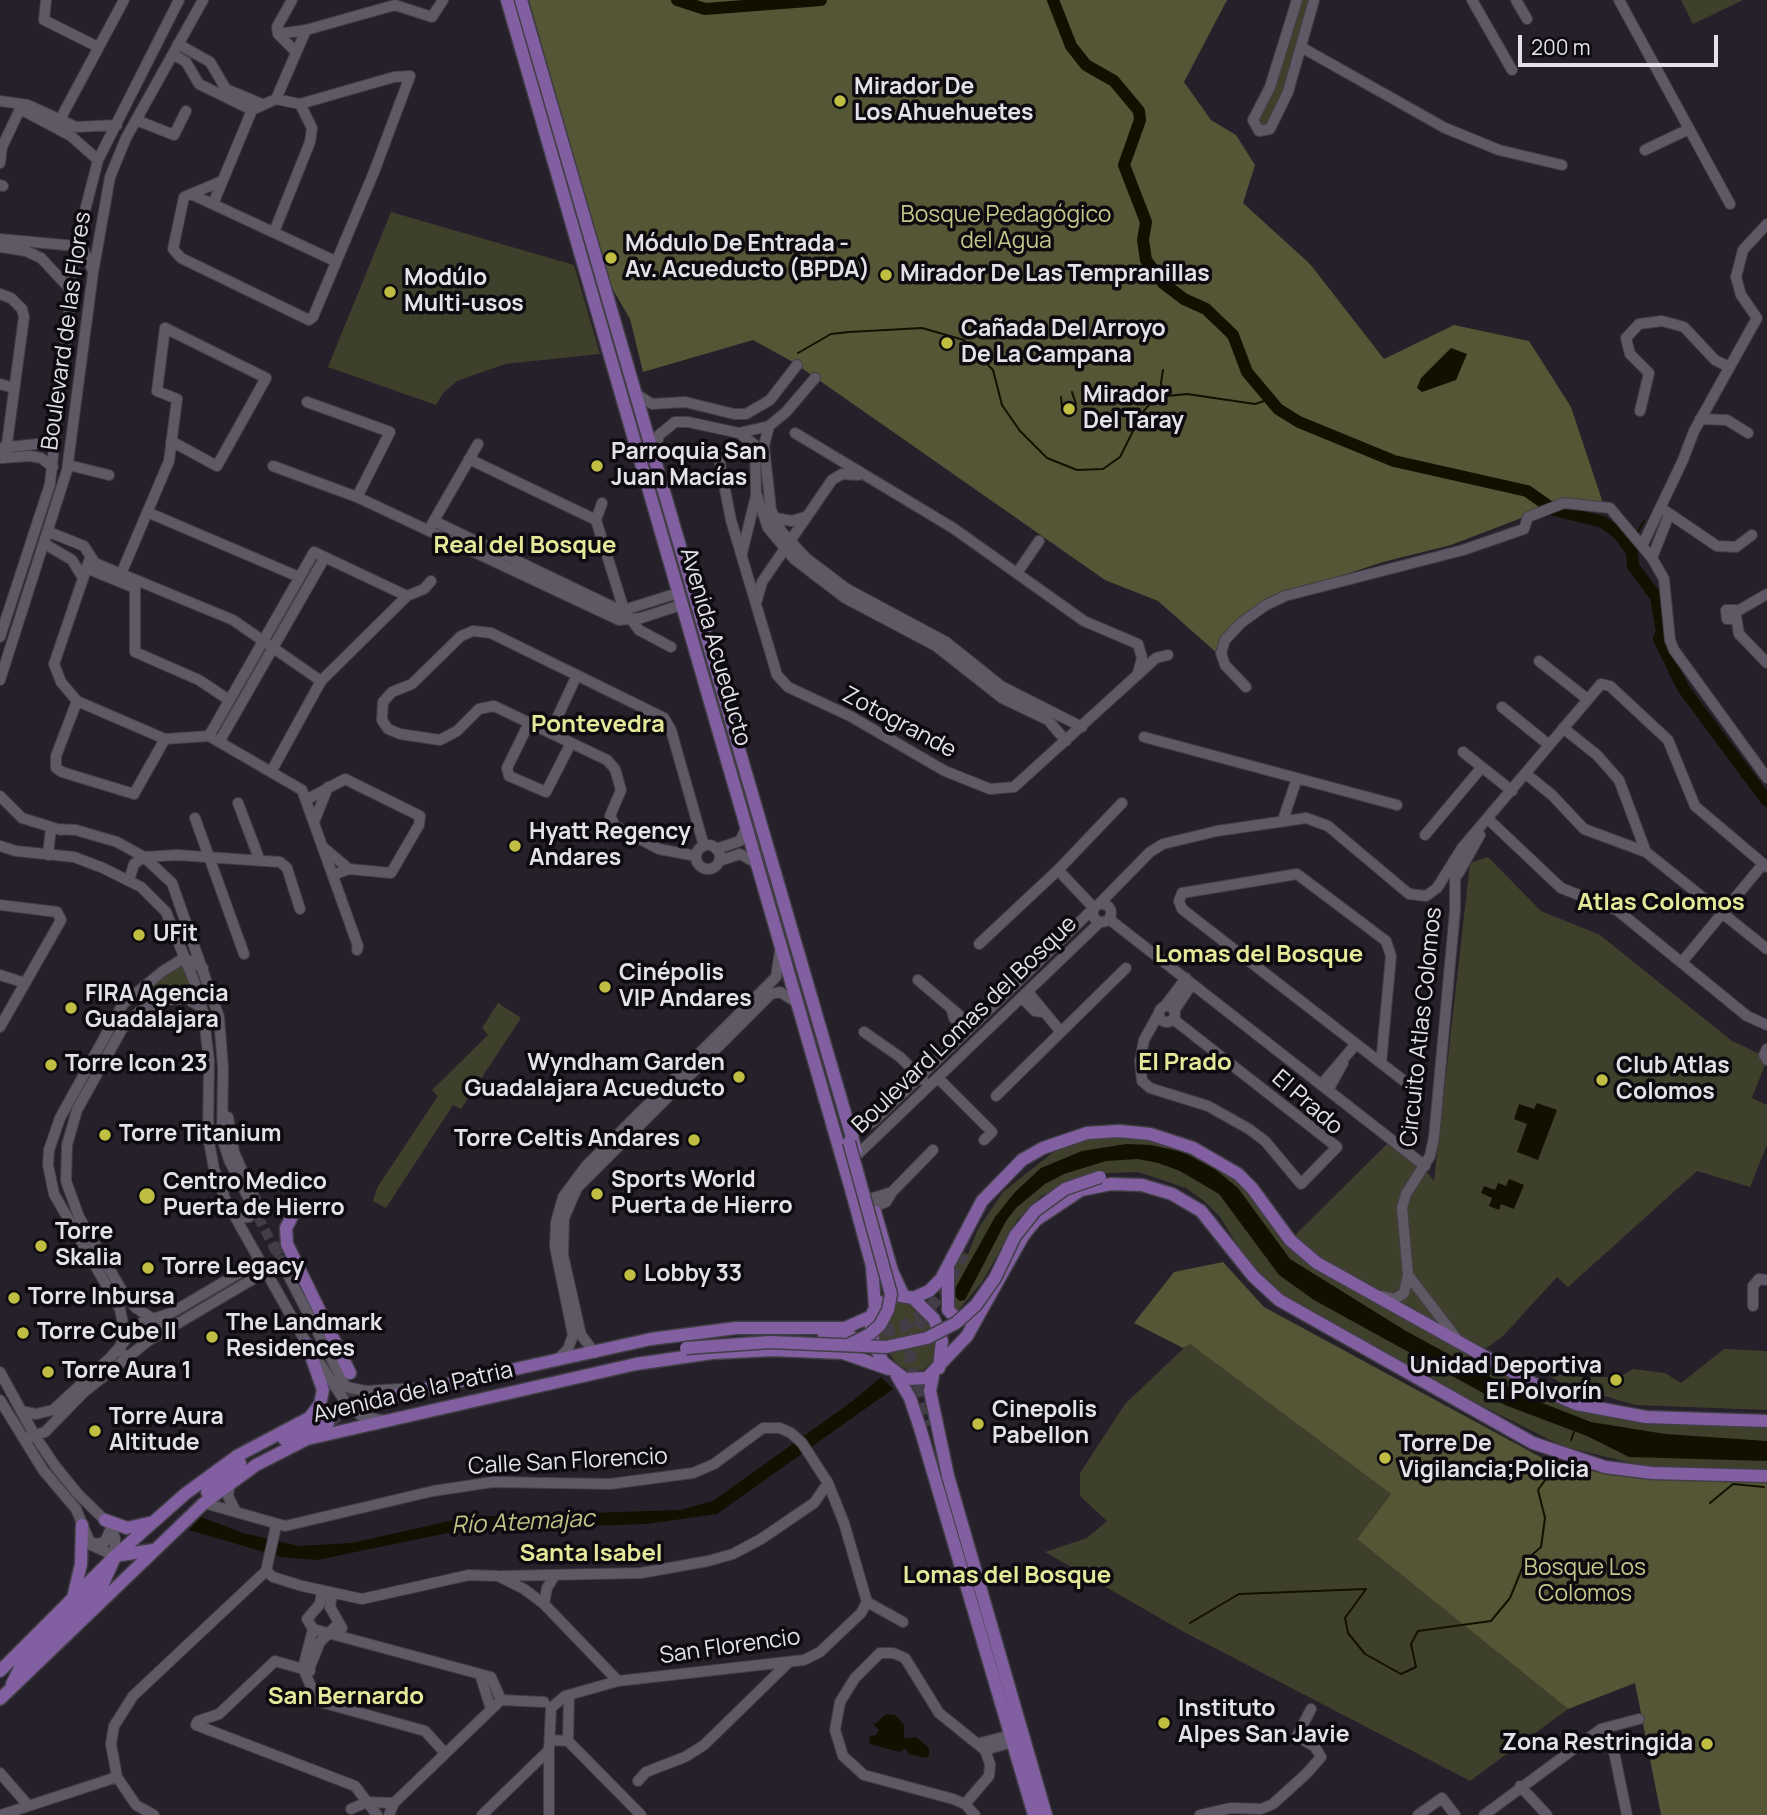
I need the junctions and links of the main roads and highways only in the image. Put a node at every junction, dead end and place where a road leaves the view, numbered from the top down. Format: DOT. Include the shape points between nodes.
graph roads {
  1 [pos="507,0"];
  2 [pos="521,0"];
  3 [pos="581,203"];
  4 [pos="566,206"];
  5 [pos="1103,1132"];
  6 [pos="850,1135"];
  7 [pos="297,1207"];
  8 [pos="963,1254"];
  9 [pos="1239,1258"];
  10 [pos="948,1266"];
  11 [pos="288,1269"];
  12 [pos="997,1284"];
  13 [pos="908,1296"];
  14 [pos="873,1312"];
  15 [pos="846,1341"];
  16 [pos="307,1344"];
  17 [pos="636,1364"];
  18 [pos="936,1371"];
  19 [pos="893,1372"];
  20 [pos="309,1418"];
  21 [pos="1767,1421"];
  22 [pos="328,1423"];
  23 [pos="927,1426"];
  24 [pos="211,1473"];
  25 [pos="1767,1476"];
  26 [pos="204,1503"];
  27 [pos="152,1521"];
  28 [pos="108,1523"];
  29 [pos="82,1525"];
  30 [pos="154,1550"];
  31 [pos="115,1556"];
  32 [pos="71,1600"];
  33 [pos="975,1610"];
  34 [pos="0,1671"];
  35 [pos="11,1688"];
  36 [pos="0,1699"];
  37 [pos="1034,1815"];
  38 [pos="1045,1815"];
  1 -- 4 [label="main road, Avenida Acueducto"];
  2 -- 3 [label="main road, Avenida Acueducto"];
  3 -- 4 [label="main road"];
  3 -- 6 [label="main road, Avenida Acueducto"];
  4 -- 14 [label="main road, Avenida Acueducto" via="872,1266"];
  5 -- 8 [label="main road" via="1052,1152 1015,1177 982,1214"];
  5 -- 10 [label="main road" via="1043,1148 1006,1173 974,1213"];
  5 -- 21 [label="main road" via="1150,1134 1210,1155 1252,1188 1303,1253 1576,1405 1646,1417"];
  6 -- 13 [label="main road, Avenida Acueducto" via="892,1271"];
  6 -- 15 [label="main road, bridge" via="891,1294 880,1325 864,1338"];
  7 -- 11 [label="main road" via="286,1227 287,1244 350,1373"];
  9 -- 12 [label="main road, Avenida de la Patria" via="1213,1223 1186,1201 1157,1188 1111,1184 1067,1197 1036,1220"];
  9 -- 15 [label="main road, Avenida de la Patria, bridge" via="1217,1220 1179,1189 1141,1177 1100,1177 1065,1189 1035,1211 1015,1236 983,1297 950,1327 907,1344"];
  9 -- 25 [label="main road, Avenida de la Patria" via="1279,1300 1534,1443 1605,1467"];
  10 -- 12 [label="main road" via="946,1303 958,1320 972,1316"];
  10 -- 13 [label="main road" via="936,1286"];
  12 -- 18 [label="main road, Avenida de la Patria" via="967,1336"];
  13 -- 14 [label="main road" via="885,1299"];
  13 -- 18 [label="main road" via="930,1313 940,1334 942,1350"];
  14 -- 15 [label="main road, Avenida de la Patria"];
  14 -- 19 [label="main road" via="874,1345"];
  15 -- 17 [label="main road, Avenida de la Patria"];
  15 -- 17 [label="main road, Avenida de la Patria, bridge" via="686,1348"];
  15 -- 19 [label="main road, Avenida de la Patria"];
  15 -- 20 [label="main road, Avenida de la Patria" via="717,1337 595,1353"];
  16 -- 20 [label="main road" via="323,1390 320,1404"];
  17 -- 26 [label="main road, Avenida de la Patria" via="307,1439 262,1461"];
  18 -- 19 [label="main road" via="913,1381"];
  18 -- 38 [label="main road" via="930,1391 948,1476"];
  19 -- 33 [label="main road" via="911,1398"];
  20 -- 24 [label="main road, Avenida de la Patria"];
  22 -- 26 [label="main road" via="285,1438 240,1463 211,1487"];
  23 -- 33 [label="main road"];
  24 -- 26 [label="main road" via="199,1493"];
  24 -- 27 [label="main road, Avenida de la Patria"];
  26 -- 30 [label="main road, Avenida de la Patria"];
  27 -- 28 [label="main road" via="127,1528"];
  27 -- 31 [label="main road, Avenida de la Patria"];
  29 -- 32 [label="main road" via="80,1573"];
  30 -- 31 [label="main road"];
  30 -- 35 [label="main road, Avenida de la Patria"];
  31 -- 32 [label="main road, Avenida de la Patria"];
  31 -- 35 [label="main road" via="105,1582 17,1670"];
  32 -- 34 [label="main road, Avenida de la Patria"];
  33 -- 37 [label="main road"];
  35 -- 36 [label="main road, Avenida de la Patria"];
}
